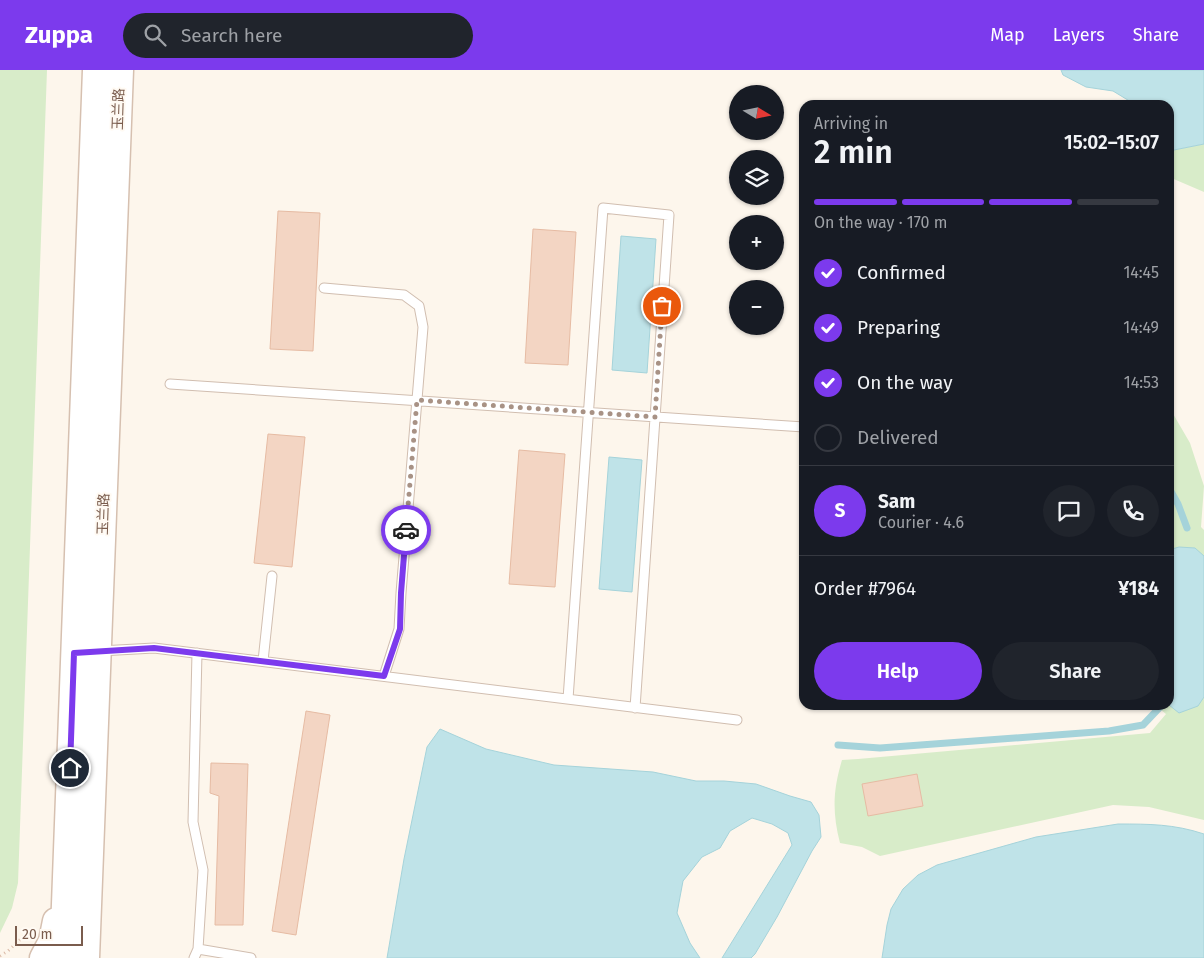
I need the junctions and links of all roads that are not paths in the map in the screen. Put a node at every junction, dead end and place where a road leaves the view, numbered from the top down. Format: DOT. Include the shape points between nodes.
graph roads {
  1 [pos="96,70"];
  2 [pos="120,70"];
  3 [pos="324,288"];
  4 [pos="170,384"];
  5 [pos="417,400"];
  6 [pos="589,412"];
  7 [pos="655,417"];
  8 [pos="799,427"];
  9 [pos="272,576"];
  10 [pos="86,652"];
  11 [pos="197,653"];
  12 [pos="263,661"];
  13 [pos="384,676"];
  14 [pos="568,699"];
  15 [pos="635,708"];
  16 [pos="737,720"];
  17 [pos="78,864"];
  18 [pos="198,949"];
  19 [pos="43,958"];
  20 [pos="63,958"];
  21 [pos="86,958"];
  22 [pos="99,958"];
  23 [pos="194,958"];
  24 [pos="251,958"];
  1 -- 10 [label="street, 玉兰路"];
  2 -- 10 [label="street, 玉兰路"];
  3 -- 5 [label="lane" via="404,295 419,306 423,328"];
  4 -- 5 [label="lane"];
  5 -- 6 [label="lane"];
  5 -- 13 [label="lane" via="400,629"];
  6 -- 7 [label="lane"];
  6 -- 7 [label="lane" via="603,208 669,214"];
  6 -- 14 [label="lane"];
  7 -- 8 [label="lane"];
  7 -- 15 [label="lane"];
  9 -- 12 [label="lane"];
  10 -- 11 [label="lane" via="154,648"];
  10 -- 17 [label="street, 玉兰路"];
  11 -- 12 [label="lane"];
  11 -- 18 [label="lane" via="192,822 203,870"];
  12 -- 13 [label="lane"];
  13 -- 14 [label="lane"];
  14 -- 15 [label="lane"];
  15 -- 16 [label="lane"];
  17 -- 19 [label="street" via="52,941"];
  17 -- 20 [label="street, 玉兰路"];
  17 -- 21 [label="street, 玉兰路"];
  17 -- 22 [label="street"];
  18 -- 23 [label="lane"];
  18 -- 24 [label="lane"];
}
